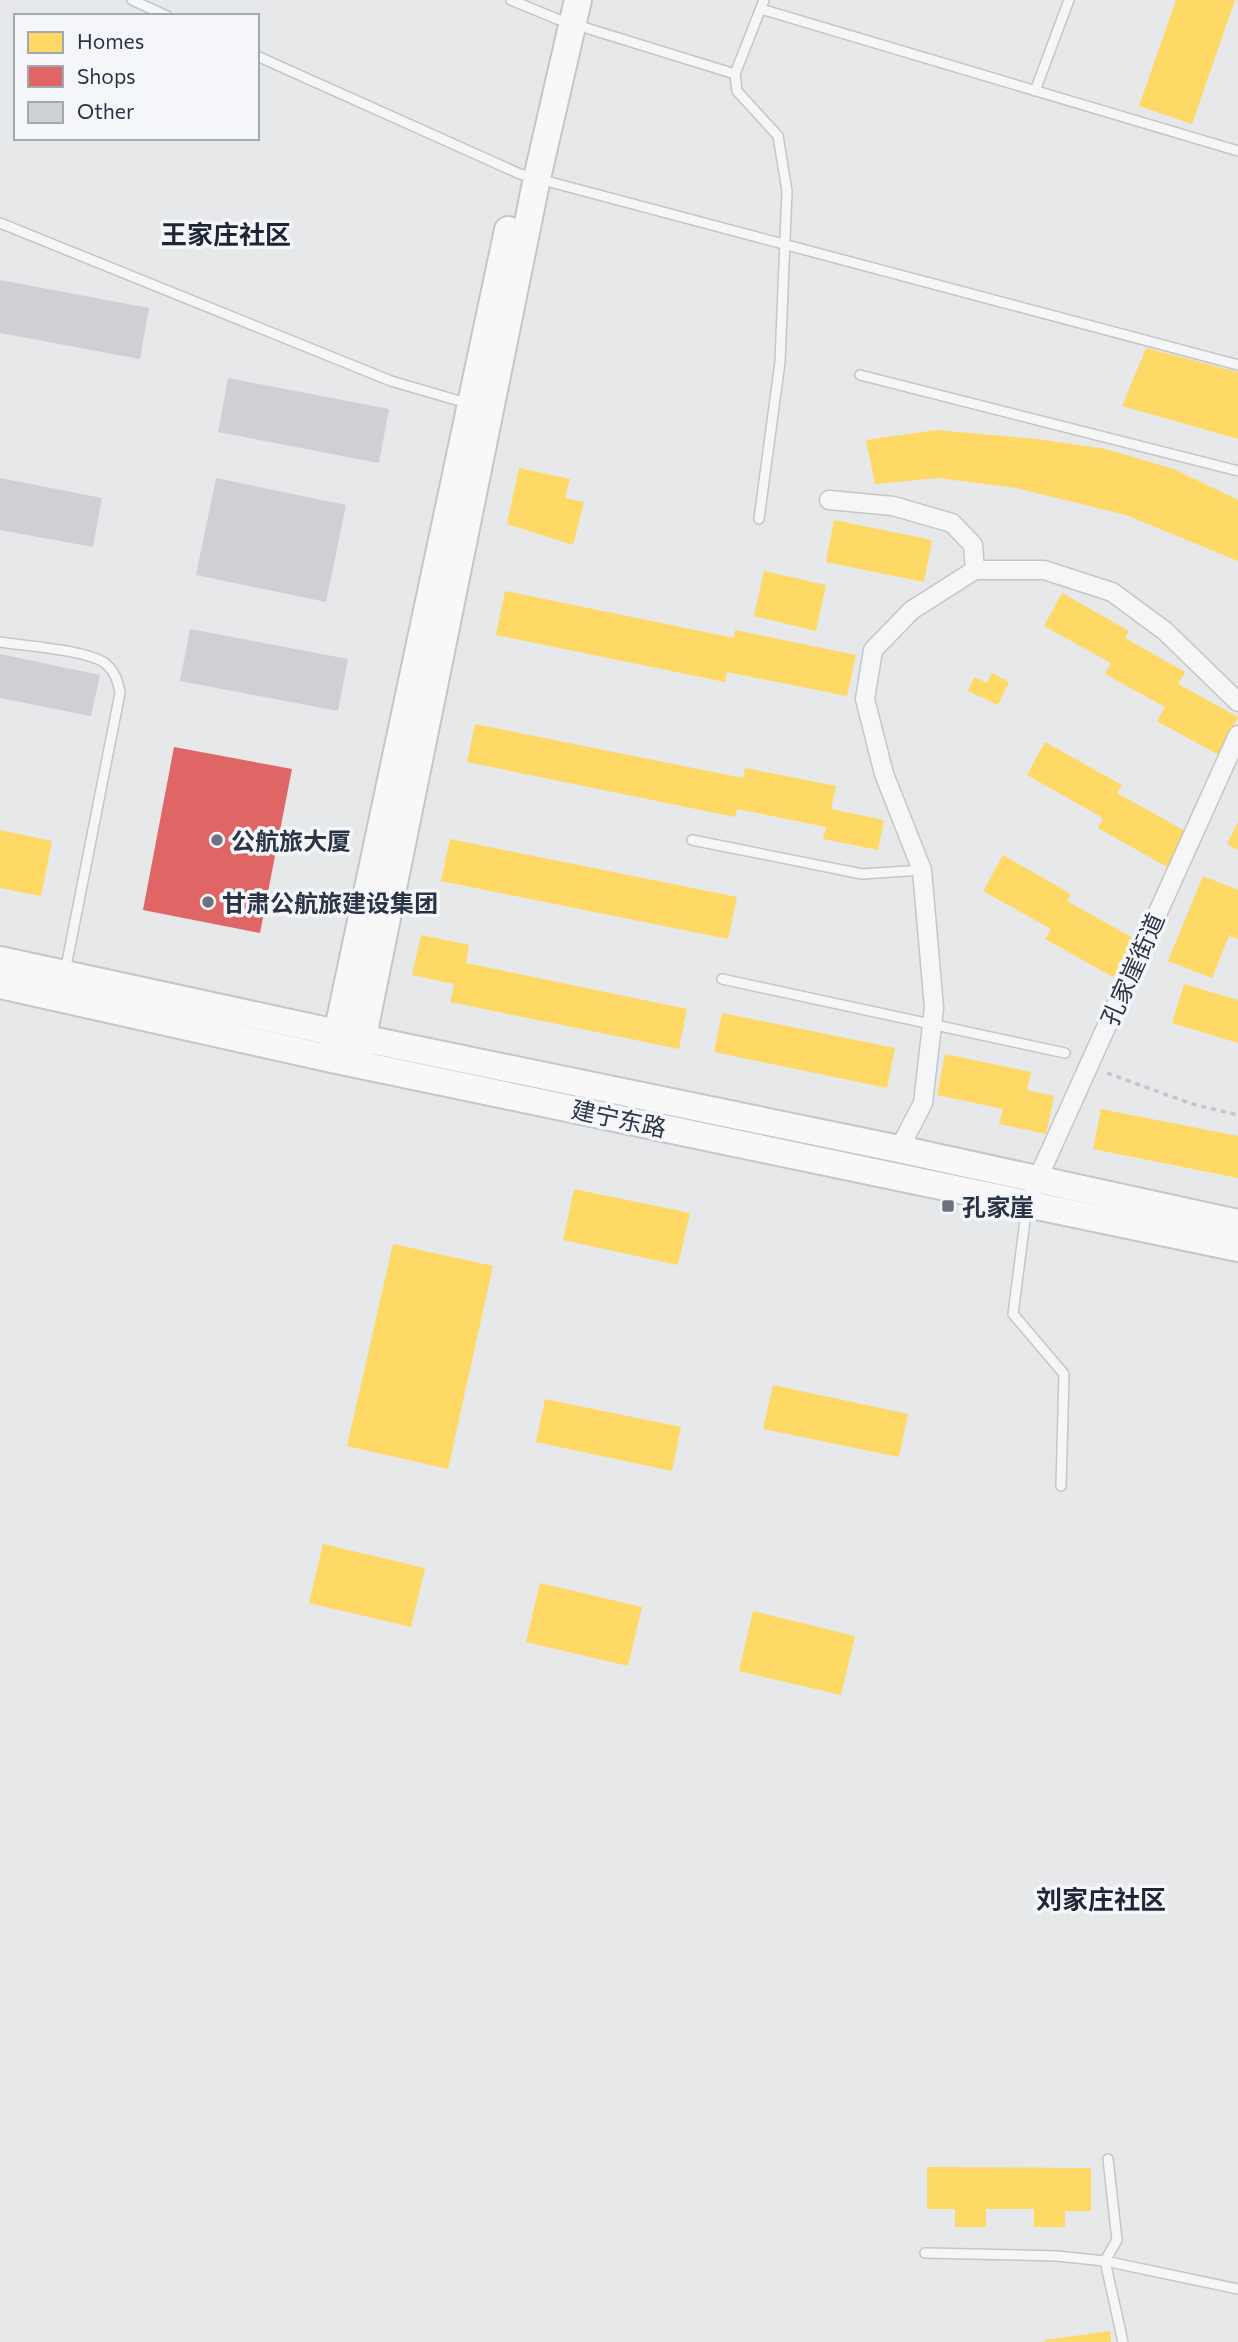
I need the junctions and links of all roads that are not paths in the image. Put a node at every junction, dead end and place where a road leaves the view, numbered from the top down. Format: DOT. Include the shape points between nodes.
graph roads {
  1 [pos="132,0"];
  2 [pos="511,0"];
  3 [pos="1069,0"];
  4 [pos="763,5"];
  5 [pos="567,11"];
  6 [pos="163,14"];
  7 [pos="259,57"];
  8 [pos="735,74"];
  9 [pos="1035,91"];
  10 [pos="1238,151"];
  11 [pos="529,176"];
  12 [pos="0,223"];
  13 [pos="784,244"];
  14 [pos="1238,365"];
  15 [pos="860,375"];
  16 [pos="471,404"];
  17 [pos="1238,471"];
  18 [pos="829,500"];
  19 [pos="759,519"];
  20 [pos="975,570"];
  21 [pos="0,642"];
  22 [pos="1238,702"];
  23 [pos="1238,735"];
  24 [pos="692,840"];
  25 [pos="922,870"];
  26 [pos="0,960"];
  27 [pos="64,974"];
  28 [pos="722,979"];
  29 [pos="0,985"];
  30 [pos="932,1024"];
  31 [pos="350,1036"];
  32 [pos="1065,1054"];
  33 [pos="332,1059"];
  34 [pos="358,1064"];
  35 [pos="899,1149"];
  36 [pos="1032,1192"];
  37 [pos="1238,1223"];
  38 [pos="1238,1248"];
  39 [pos="1062,1486"];
  40 [pos="1108,2159"];
  41 [pos="925,2253"];
  42 [pos="1105,2261"];
  43 [pos="1238,2290"];
  44 [pos="1123,2342"];
  1 -- 6 [label="lane"];
  2 -- 5 [label="lane"];
  3 -- 9 [label="lane"];
  4 -- 8 [label="lane"];
  4 -- 9 [label="lane"];
  5 -- 8 [label="lane"];
  5 -- 11 [label="main road"];
  7 -- 11 [label="lane"];
  8 -- 13 [label="lane" via="737,91 778,136 787,191"];
  9 -- 10 [label="lane"];
  11 -- 13 [label="lane"];
  11 -- 16 [label="main road"];
  11 -- 31 [label="main road"];
  12 -- 16 [label="lane" via="391,382"];
  13 -- 14 [label="lane"];
  13 -- 19 [label="lane" via="780,362"];
  15 -- 17 [label="lane"];
  16 -- 31 [label="main road"];
  18 -- 20 [label="street" via="893,506 952,523 972,545"];
  20 -- 22 [label="street" via="1044,570 1112,592 1165,631"];
  20 -- 25 [label="street" via="912,610 873,650 865,699 884,774"];
  21 -- 27 [label="lane" via="88,655 107,665 118,682 120,693"];
  23 -- 36 [label="street, 孔家崖街道"];
  24 -- 25 [label="lane" via="862,874"];
  25 -- 30 [label="street"];
  26 -- 27 [label="main road, 建宁东路"];
  27 -- 31 [label="main road, 建宁东路"];
  28 -- 30 [label="lane"];
  29 -- 33 [label="main road, 建宁东路"];
  30 -- 32 [label="lane"];
  30 -- 35 [label="street" via="923,1103"];
  31 -- 33 [label="main road"];
  31 -- 34 [label="main road"];
  31 -- 35 [label="main road, 建宁东路"];
  33 -- 34 [label="main road, 建宁东路"];
  34 -- 36 [label="main road, 建宁东路"];
  35 -- 36 [label="main road, 建宁东路"];
  36 -- 37 [label="main road, 建宁东路"];
  36 -- 38 [label="main road, 建宁东路"];
  36 -- 39 [label="lane" via="1013,1314 1064,1374"];
  40 -- 42 [label="lane" via="1117,2239"];
  41 -- 42 [label="lane"];
  42 -- 43 [label="lane"];
  42 -- 44 [label="lane"];
}
